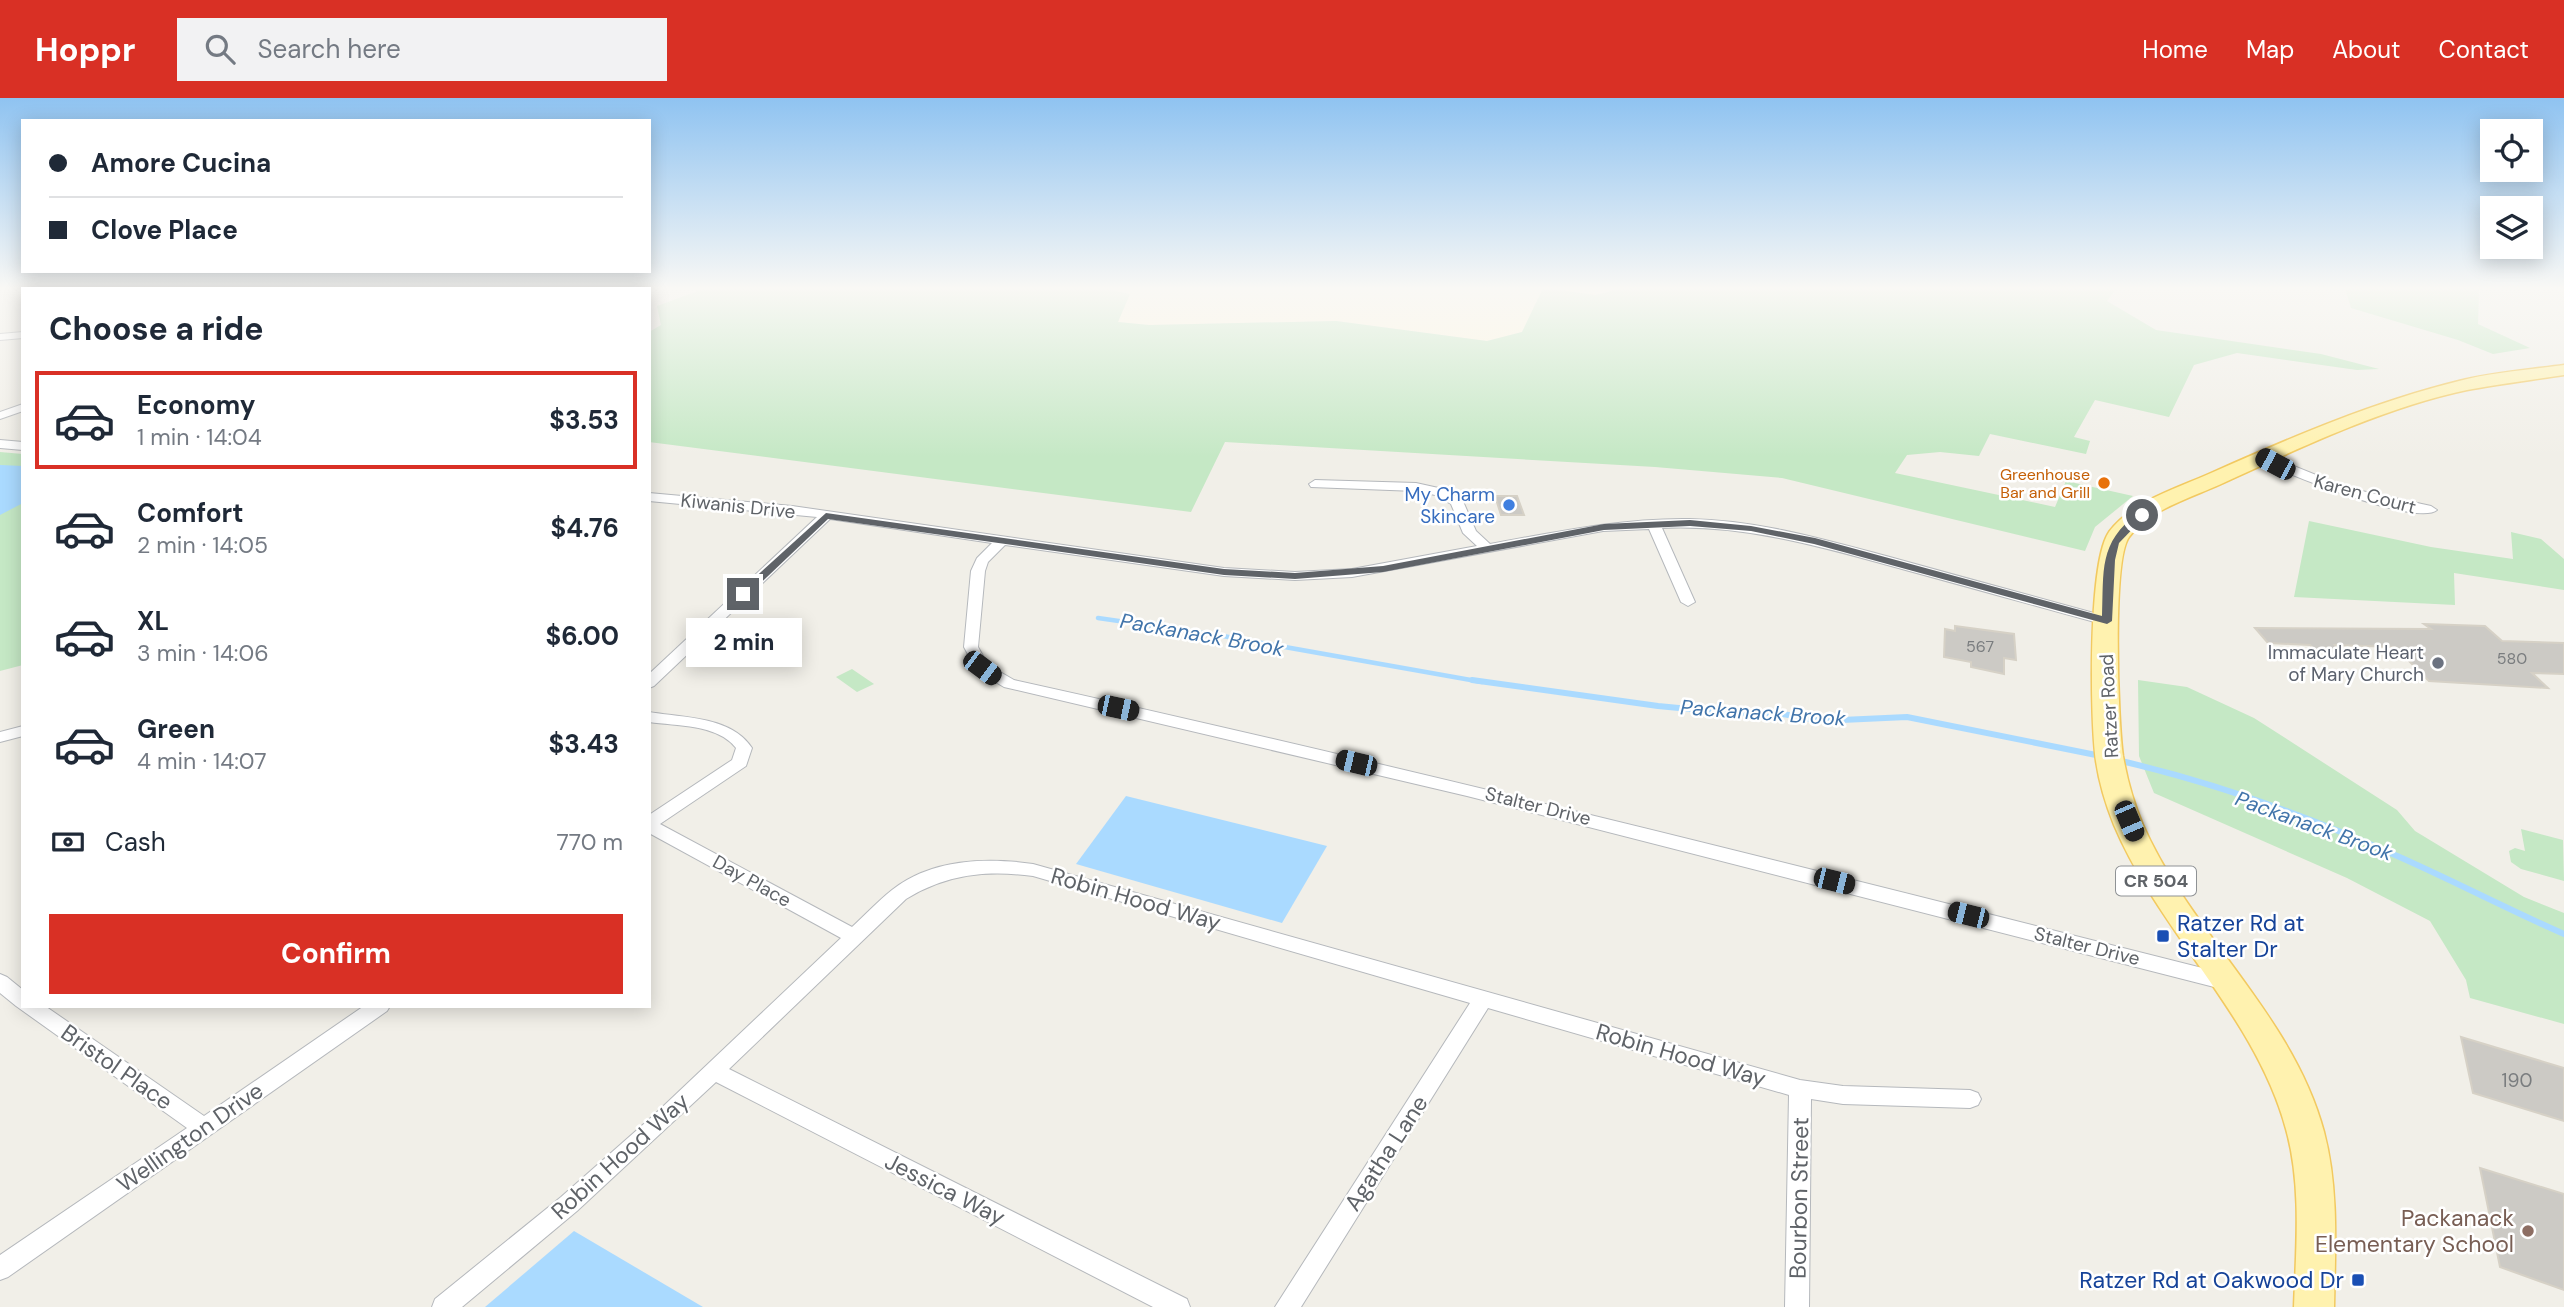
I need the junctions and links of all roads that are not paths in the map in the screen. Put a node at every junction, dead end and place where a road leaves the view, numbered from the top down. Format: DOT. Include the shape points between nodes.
graph roads {
  1 [pos="2564,370"];
  2 [pos="21,408"];
  3 [pos="0,416"];
  4 [pos="0,444"];
  5 [pos="21,446"];
  6 [pos="2262,457"];
  7 [pos="1315,484"];
  8 [pos="651,497"];
  9 [pos="2431,510"];
  10 [pos="826,516"];
  11 [pos="1653,523"];
  12 [pos="1001,541"];
  13 [pos="1487,548"];
  14 [pos="1688,602"];
  15 [pos="2107,621"];
  16 [pos="651,681"];
  17 [pos="651,717"];
  18 [pos="21,732"];
  19 [pos="0,737"];
  20 [pos="651,823"];
  21 [pos="651,825"];
  22 [pos="854,937"];
  23 [pos="0,982"];
  24 [pos="2229,982"];
  25 [pos="1484,998"];
  26 [pos="21,999"];
  27 [pos="33,1008"];
  28 [pos="377,1008"];
  29 [pos="713,1071"];
  30 [pos="1800,1088"];
  31 [pos="1970,1099"];
  32 [pos="204,1128"];
  33 [pos="0,1269"];
  34 [pos="444,1307"];
  35 [pos="1178,1307"];
  36 [pos="1287,1307"];
  37 [pos="1797,1307"];
  38 [pos="2314,1307"];
  1 -- 6 [label="main road, Ratzer Road / CR 504" via="2422,395"];
  2 -- 3 [label="street"];
  4 -- 5 [label="street"];
  6 -- 9 [label="street, Karen Court" via="2344,491"];
  6 -- 15 [label="main road, Ratzer Road / CR 504" via="2155,506 2119,534 2110,560"];
  7 -- 13 [label="street" via="1416,487 1439,492 1457,502 1470,533"];
  8 -- 10 [label="street, Kiwanis Drive"];
  10 -- 12 [label="street, Kiwanis Drive"];
  10 -- 16 [label="street"];
  11 -- 13 [label="street, Kiwanis Drive"];
  11 -- 14 [label="street"];
  11 -- 15 [label="street, Kiwanis Drive" via="1720,525 1782,534"];
  12 -- 13 [label="street, Kiwanis Drive" via="1224,572 1295,576 1383,569"];
  12 -- 24 [label="street, Stalter Drive" via="978,571 971,647 982,668 1009,684 1551,809"];
  15 -- 24 [label="main road, Ratzer Road / CR 504" via="2106,716 2123,807 2157,883"];
  17 -- 20 [label="street" via="733,734 744,748 743,757 732,768"];
  18 -- 19 [label="street"];
  21 -- 22 [label="street, Day Place"];
  22 -- 25 [label="street, Robin Hood Way" via="916,882 959,868 1008,866"];
  22 -- 29 [label="street, Robin Hood Way"];
  23 -- 26 [label="street"];
  24 -- 38 [label="main road, Ratzer Road / CR 504" via="2283,1074 2305,1130 2314,1197"];
  25 -- 30 [label="street, Robin Hood Way"];
  25 -- 36 [label="street, Agatha Lane"];
  27 -- 32 [label="street, Bristol Place"];
  28 -- 32 [label="street, Wellington Drive"];
  29 -- 34 [label="street, Robin Hood Way" via="569,1204"];
  29 -- 35 [label="street, Jessica Way"];
  30 -- 31 [label="street, Robin Hood Way" via="1843,1096"];
  30 -- 37 [label="street, Bourbon Street"];
  32 -- 33 [label="street, Wellington Drive"];
}
